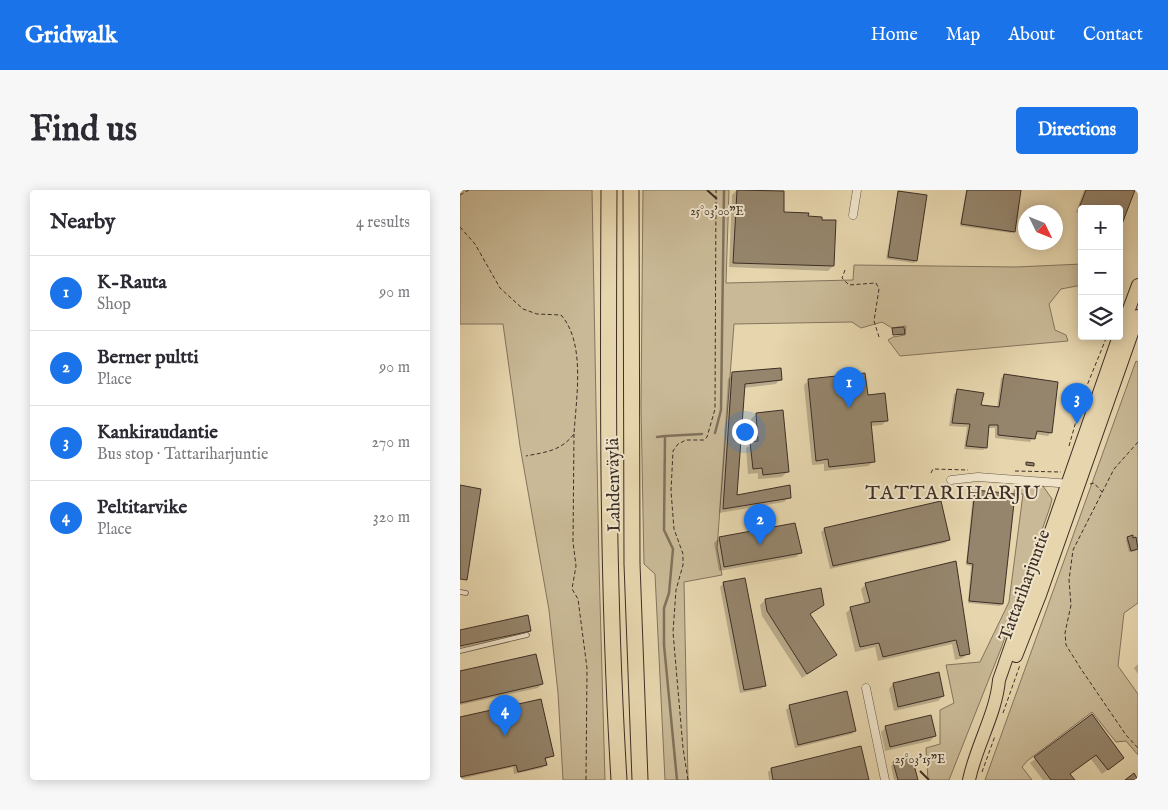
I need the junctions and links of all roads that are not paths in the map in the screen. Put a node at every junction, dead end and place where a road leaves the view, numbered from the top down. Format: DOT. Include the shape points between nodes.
graph roads {
  1 [pos="609,190"];
  2 [pos="630,190"];
  3 [pos="857,190"];
  4 [pos="853,215"];
  5 [pos="1138,285"];
  6 [pos="1138,316"];
  7 [pos="1123,325"];
  8 [pos="1118,340"];
  9 [pos="951,480"];
  10 [pos="1078,484"];
  11 [pos="460,592"];
  12 [pos="466,593"];
  13 [pos="527,636"];
  14 [pos="460,651"];
  15 [pos="866,688"];
  16 [pos="974,757"];
  17 [pos="618,780"];
  18 [pos="640,780"];
  19 [pos="885,780"];
  20 [pos="961,780"];
  21 [pos="969,780"];
  1 -- 17 [label="highway, Lahdenväylä" via="608,388"];
  2 -- 18 [label="highway, Lahdenväylä" via="632,564"];
  3 -- 4 [label="street"];
  5 -- 7 [label="main road, Tattariharjuntie"];
  6 -- 10 [label="main road, Tattariharjuntie"];
  8 -- 10 [label="main road, Tattariharjuntie"];
  9 -- 10 [label="street" via="978,477"];
  10 -- 16 [label="main road, Tattariharjuntie" via="1024,631 999,680 998,693"];
  11 -- 12 [label="lane"];
  13 -- 14 [label="lane"];
  15 -- 19 [label="street"];
  16 -- 20 [label="main road, Tattariharjuntie"];
  16 -- 21 [label="main road, Tattariharjuntie"];
}
